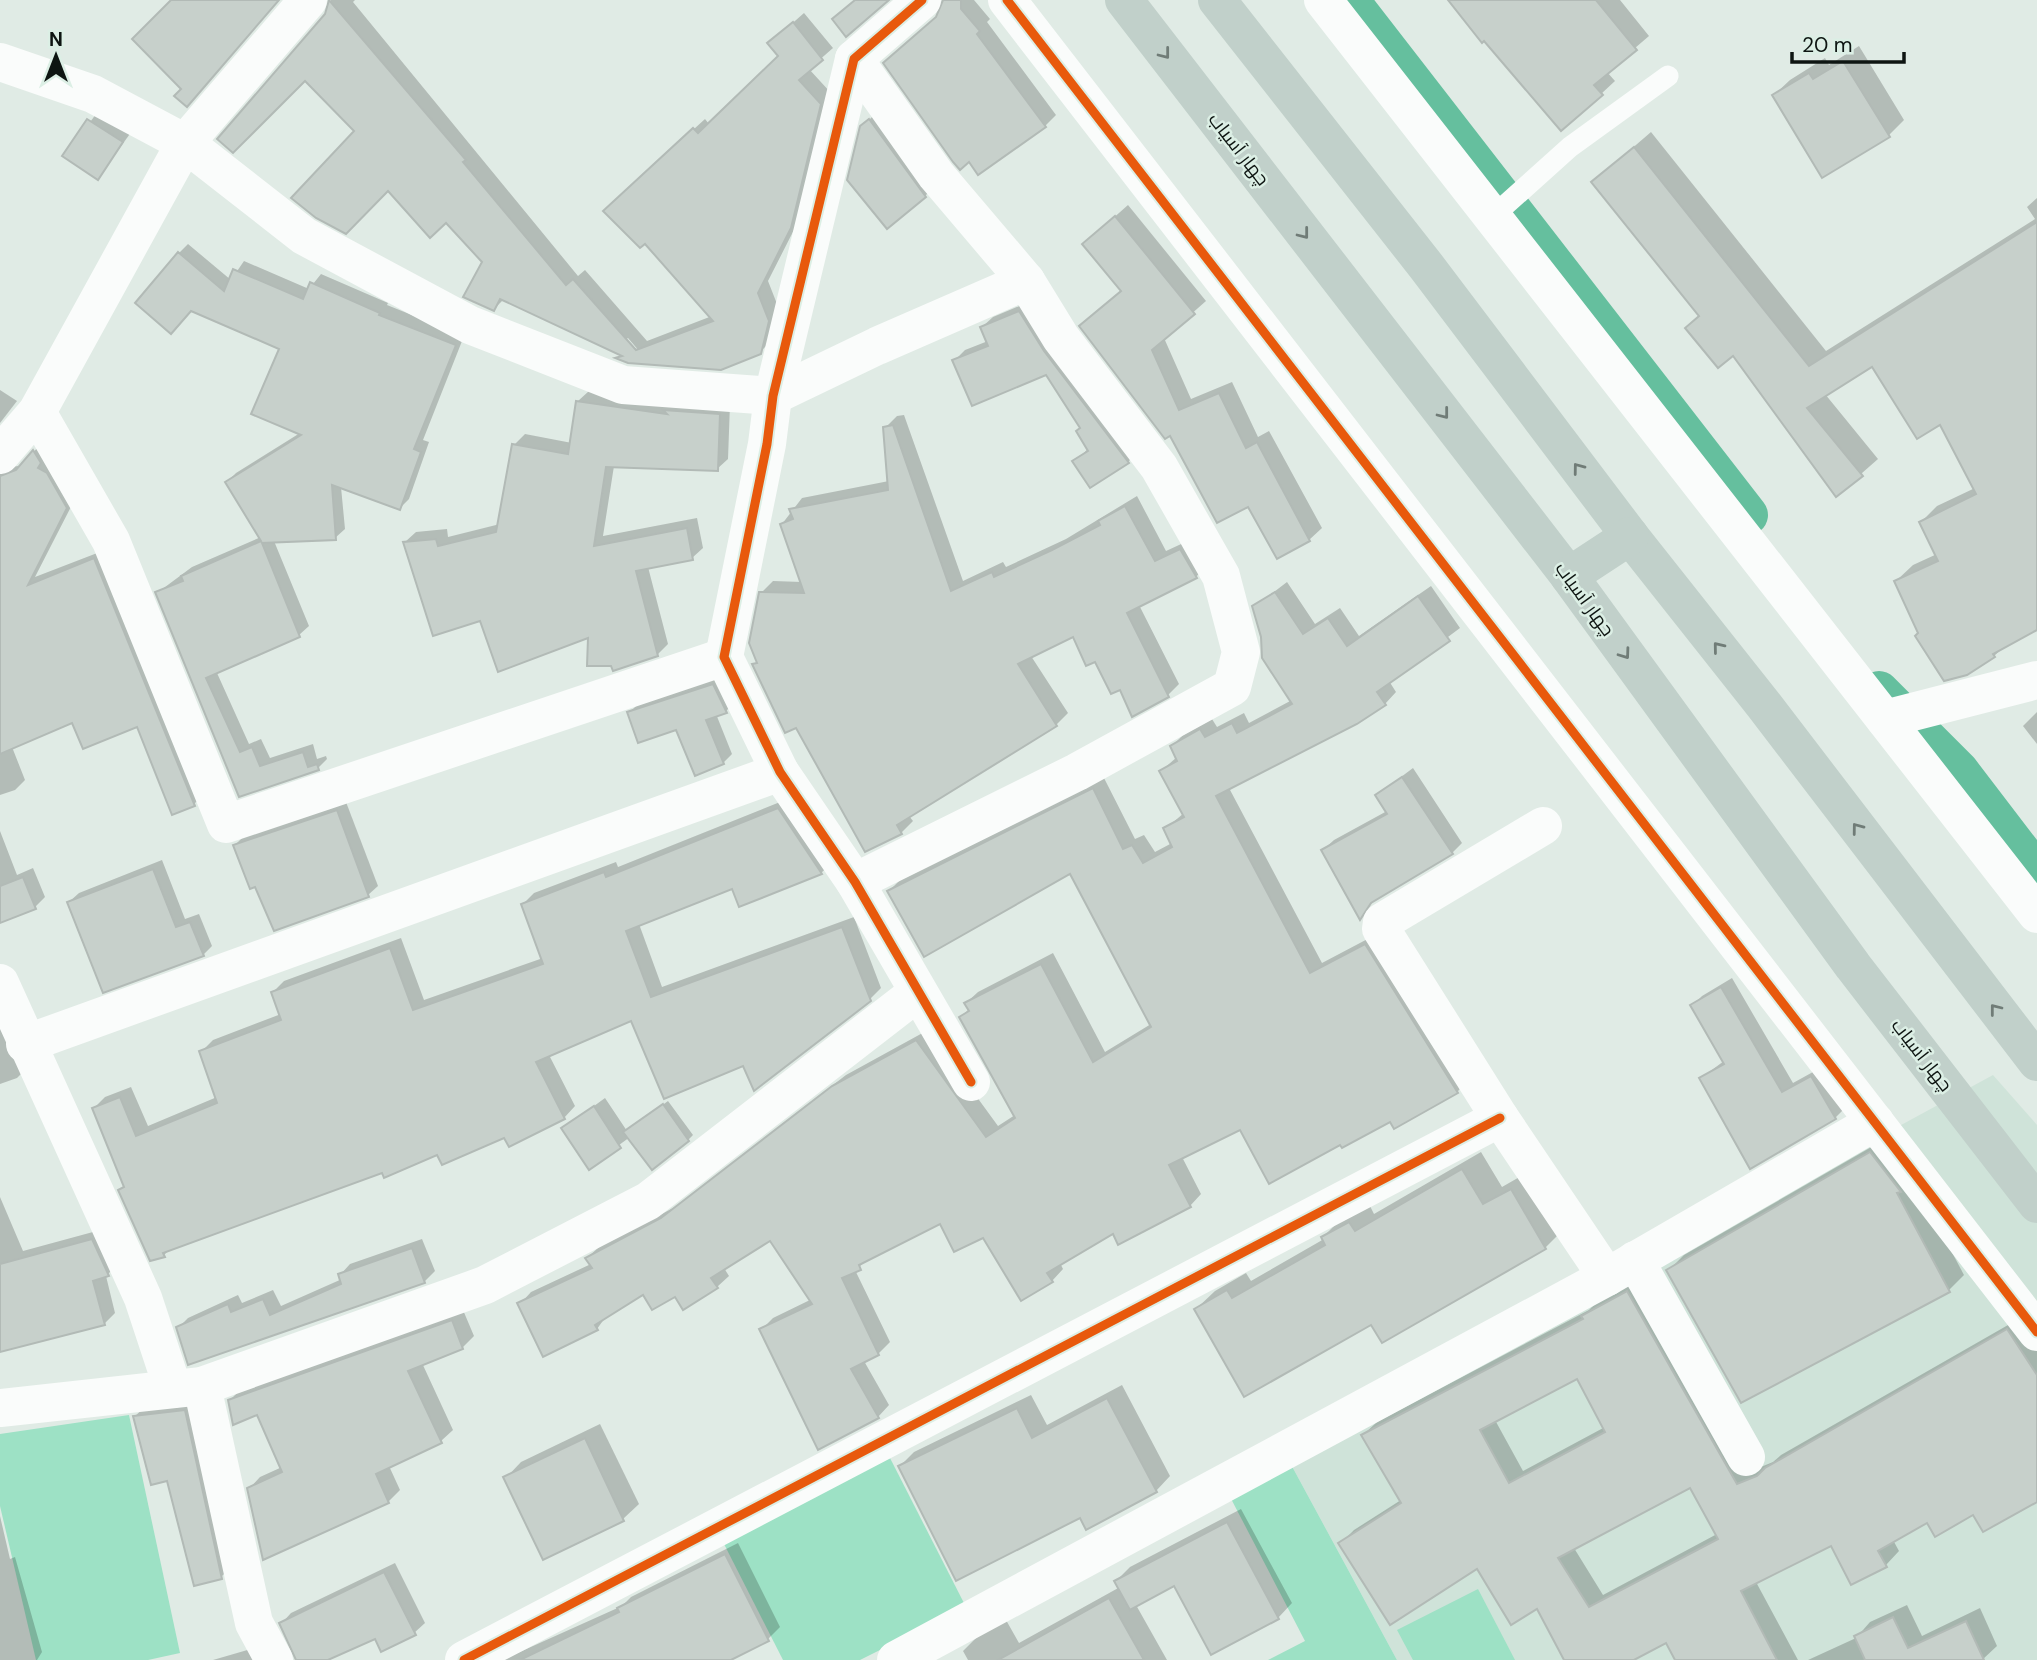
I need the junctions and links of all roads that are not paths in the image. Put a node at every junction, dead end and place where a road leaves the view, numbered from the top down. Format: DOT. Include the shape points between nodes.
graph roads {
  1 [pos="308,0"];
  2 [pos="922,0"];
  3 [pos="1007,0"];
  4 [pos="1124,0"];
  5 [pos="1217,0"];
  6 [pos="1323,0"];
  7 [pos="854,60"];
  8 [pos="0,62"];
  9 [pos="1668,76"];
  10 [pos="185,143"];
  11 [pos="1492,217"];
  12 [pos="1026,281"];
  13 [pos="773,396"];
  14 [pos="37,412"];
  15 [pos="0,455"];
  16 [pos="1630,536"];
  17 [pos="1569,576"];
  18 [pos="724,657"];
  19 [pos="2037,680"];
  20 [pos="1885,719"];
  21 [pos="780,772"];
  22 [pos="1543,826"];
  23 [pos="855,882"];
  24 [pos="2037,914"];
  25 [pos="0,983"];
  26 [pos="918,992"];
  27 [pos="26,1044"];
  28 [pos="2037,1062"];
  29 [pos="971,1082"];
  30 [pos="1500,1118"];
  31 [pos="1875,1122"];
  32 [pos="2037,1204"];
  33 [pos="1621,1269"];
  34 [pos="2037,1332"];
  35 [pos="188,1388"];
  36 [pos="0,1408"];
  37 [pos="1746,1457"];
  38 [pos="274,1660"];
  39 [pos="464,1660"];
  40 [pos="896,1660"];
  1 -- 10 [label="street"];
  2 -- 7 [label="street"];
  3 -- 31 [label="street"];
  4 -- 17 [label="highway, چهار آسیاب, one-way"];
  16 -- 5 [label="highway, one-way"];
  6 -- 11 [label="street"];
  7 -- 12 [label="street" via="936,175"];
  7 -- 13 [label="street"];
  8 -- 10 [label="street" via="93,94"];
  9 -- 11 [label="lane" via="1570,147"];
  10 -- 13 [label="street" via="304,236 470,325 624,385"];
  10 -- 14 [label="street"];
  11 -- 20 [label="street"];
  12 -- 13 [label="street"];
  12 -- 23 [label="street" via="1060,338 1159,467 1222,576 1241,652 1232,687 1077,772"];
  13 -- 18 [label="street"];
  14 -- 15 [label="street"];
  14 -- 18 [label="street" via="111,541 226,824"];
  16 -- 17 [label="highway"];
  28 -- 16 [label="highway, one-way"];
  17 -- 32 [label="highway, چهار آسیاب, one-way" via="1845,955"];
  18 -- 21 [label="street"];
  19 -- 20 [label="street"];
  20 -- 24 [label="street"];
  21 -- 23 [label="street"];
  21 -- 27 [label="street"];
  22 -- 30 [label="street" via="1382,922 1381,929"];
  23 -- 26 [label="street"];
  25 -- 27 [label="street"];
  26 -- 29 [label="street"];
  26 -- 35 [label="street" via="648,1201 485,1285"];
  27 -- 35 [label="street"];
  30 -- 33 [label="street"];
  30 -- 39 [label="street"];
  31 -- 33 [label="street"];
  31 -- 34 [label="street"];
  33 -- 37 [label="street"];
  33 -- 40 [label="street"];
  35 -- 36 [label="street"];
  35 -- 38 [label="street" via="254,1623"];
}
